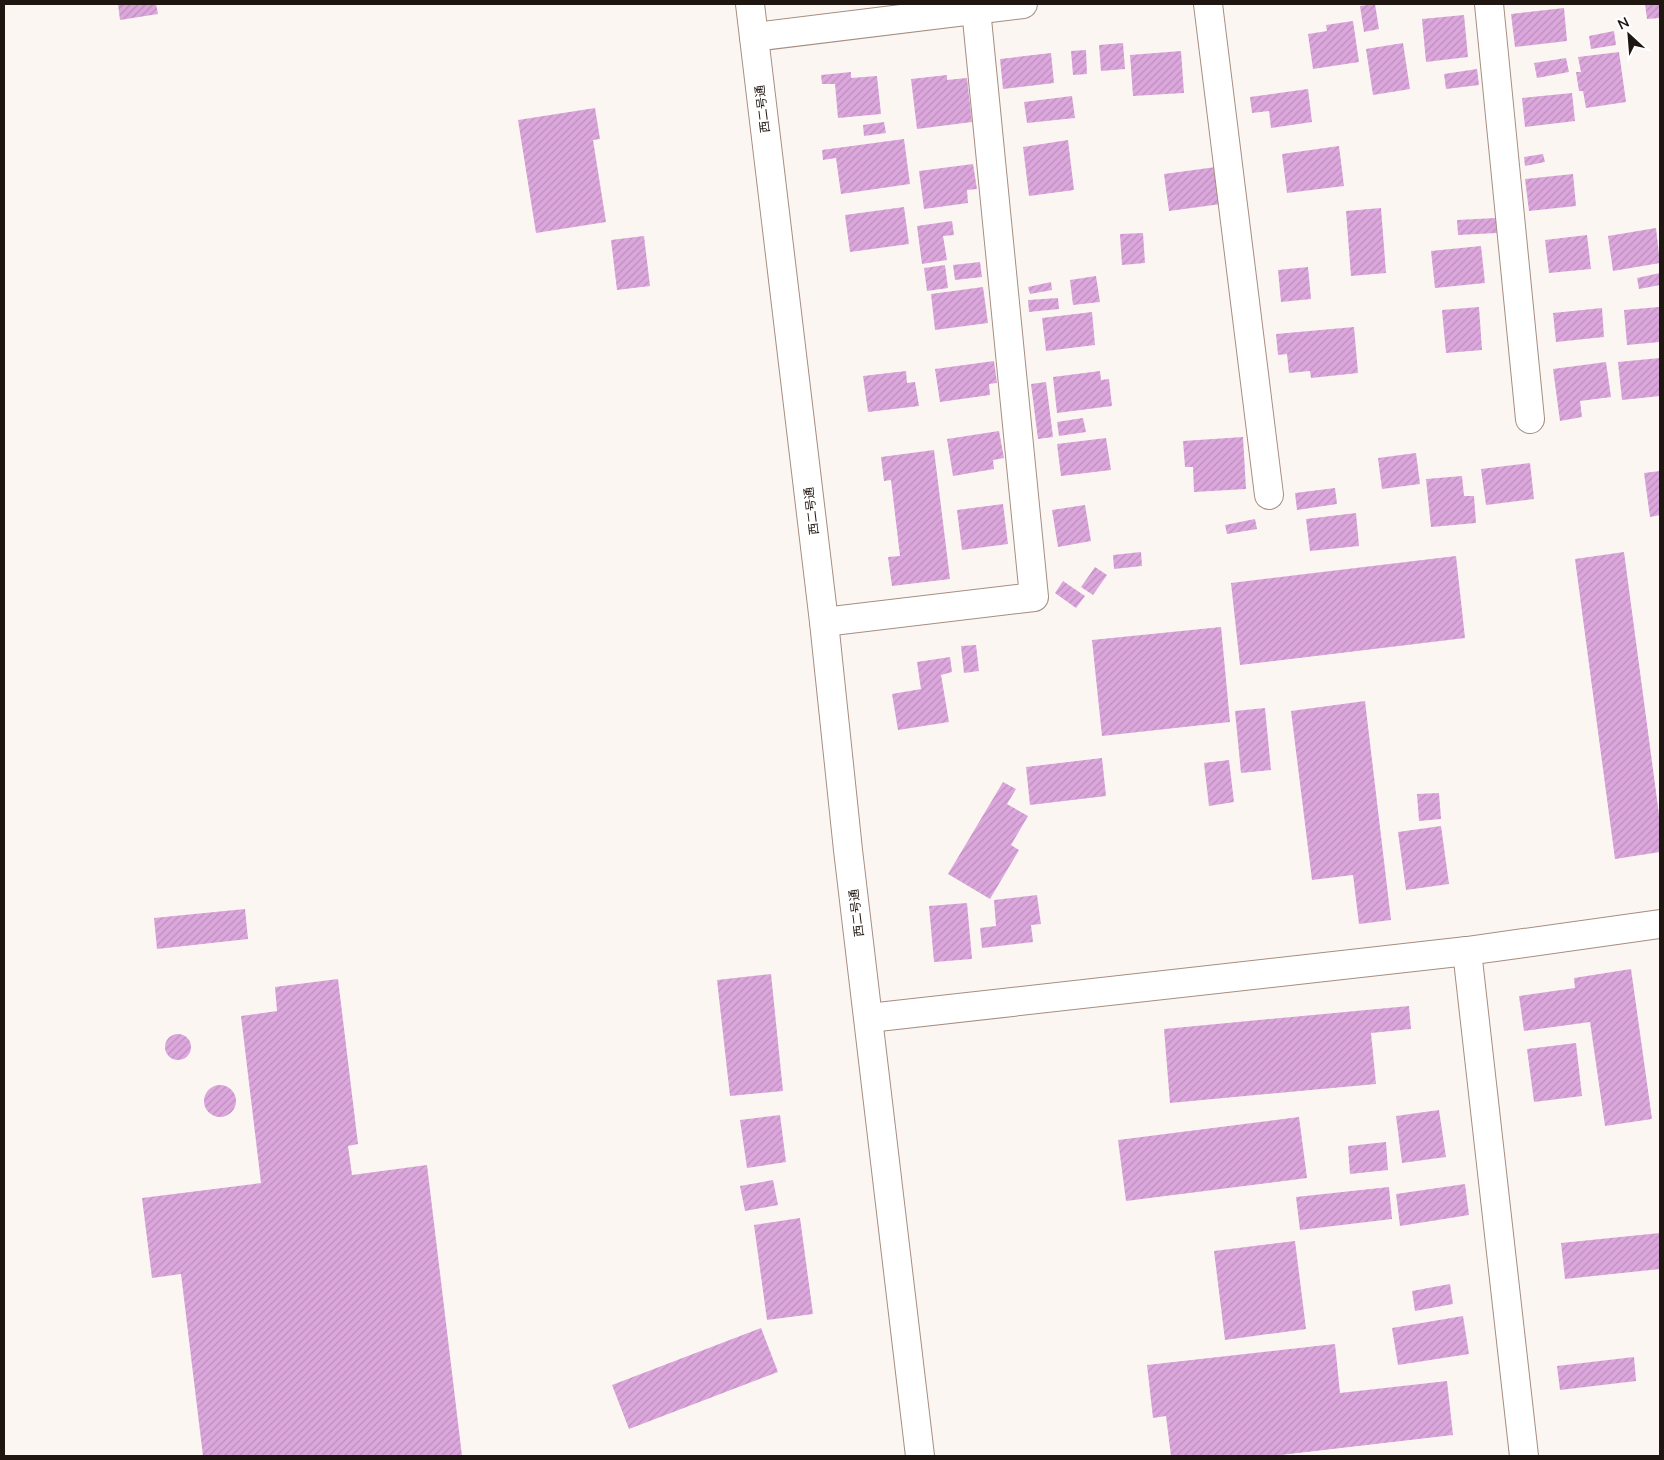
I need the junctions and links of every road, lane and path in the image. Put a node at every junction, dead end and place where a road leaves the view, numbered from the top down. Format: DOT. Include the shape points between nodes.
graph roads {
  1 [pos="750,4"];
  2 [pos="1023,4"];
  3 [pos="1208,4"];
  4 [pos="1489,4"];
  5 [pos="976,9"];
  6 [pos="754,37"];
  7 [pos="1530,419"];
  8 [pos="1269,495"];
  9 [pos="824,622"];
  10 [pos="1660,924"];
  11 [pos="1467,951"];
  12 [pos="869,1018"];
  13 [pos="920,1456"];
  14 [pos="1524,1456"];
  1 -- 6 [label="street, 西二号通"];
  2 -- 5 [label="street"];
  3 -- 8 [label="street"];
  4 -- 7 [label="street"];
  5 -- 6 [label="street"];
  5 -- 9 [label="street" via="1034,598"];
  6 -- 9 [label="street, 西二号通"];
  9 -- 12 [label="street, 西二号通"];
  10 -- 11 [label="street"];
  11 -- 12 [label="street"];
  11 -- 14 [label="street"];
  12 -- 13 [label="street, 西二号通"];
}
